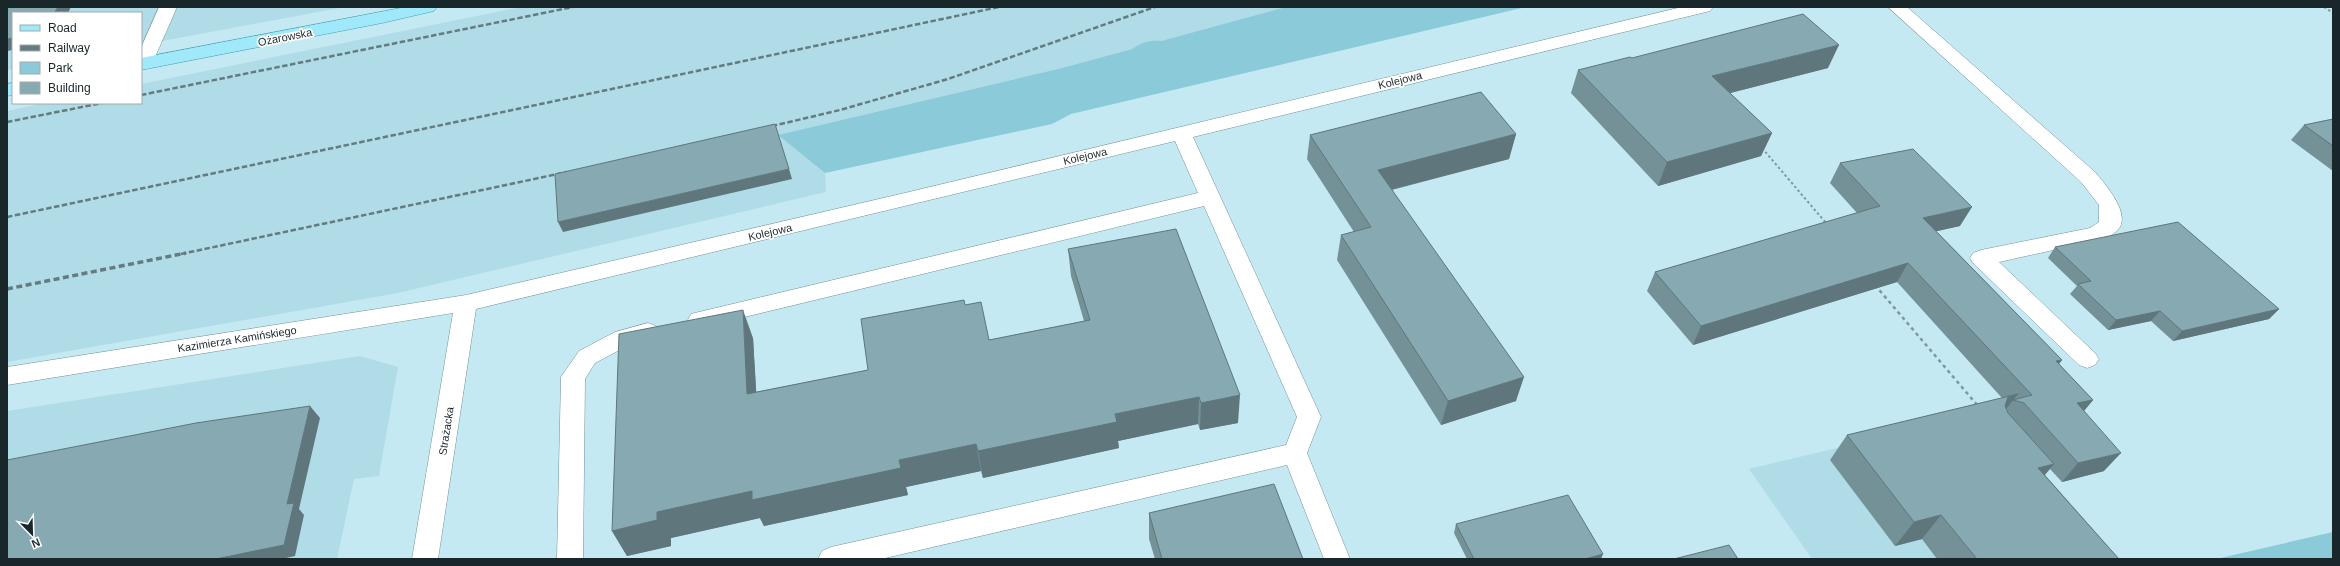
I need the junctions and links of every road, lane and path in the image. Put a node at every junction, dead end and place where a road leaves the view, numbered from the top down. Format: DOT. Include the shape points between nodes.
graph roads {
  1 [pos="168,7"];
  2 [pos="428,7"];
  3 [pos="1704,7"];
  4 [pos="1897,7"];
  5 [pos="2324,7"];
  6 [pos="2333,13"];
  7 [pos="142,64"];
  8 [pos="1182,134"];
  9 [pos="1758,143"];
  10 [pos="1211,197"];
  11 [pos="1826,224"];
  12 [pos="1873,282"];
  13 [pos="466,303"];
  14 [pos="2087,360"];
  15 [pos="7,376"];
  16 [pos="1983,412"];
  17 [pos="1295,453"];
  18 [pos="425,559"];
  19 [pos="570,559"];
  20 [pos="831,559"];
  21 [pos="1337,559"];
  1 -- 7 [label="street"];
  2 -- 7 [label="main road, Ożarowska"];
  3 -- 8 [label="street, Kolejowa"];
  4 -- 14 [label="street" via="2088,177 2109,204 2110,225 2096,234 1981,258"];
  5 -- 6 [label="path"];
  8 -- 10 [label="street"];
  8 -- 13 [label="street, Kolejowa"];
  9 -- 11 [label="path"];
  10 -- 17 [label="street" via="1309,417"];
  10 -- 19 [label="street" via="623,338 587,357 573,377"];
  12 -- 16 [label="path"];
  13 -- 15 [label="street, Kazimierza Kamińskiego"];
  13 -- 18 [label="street, Strażacka"];
  17 -- 20 [label="street"];
  17 -- 21 [label="street"];
}
